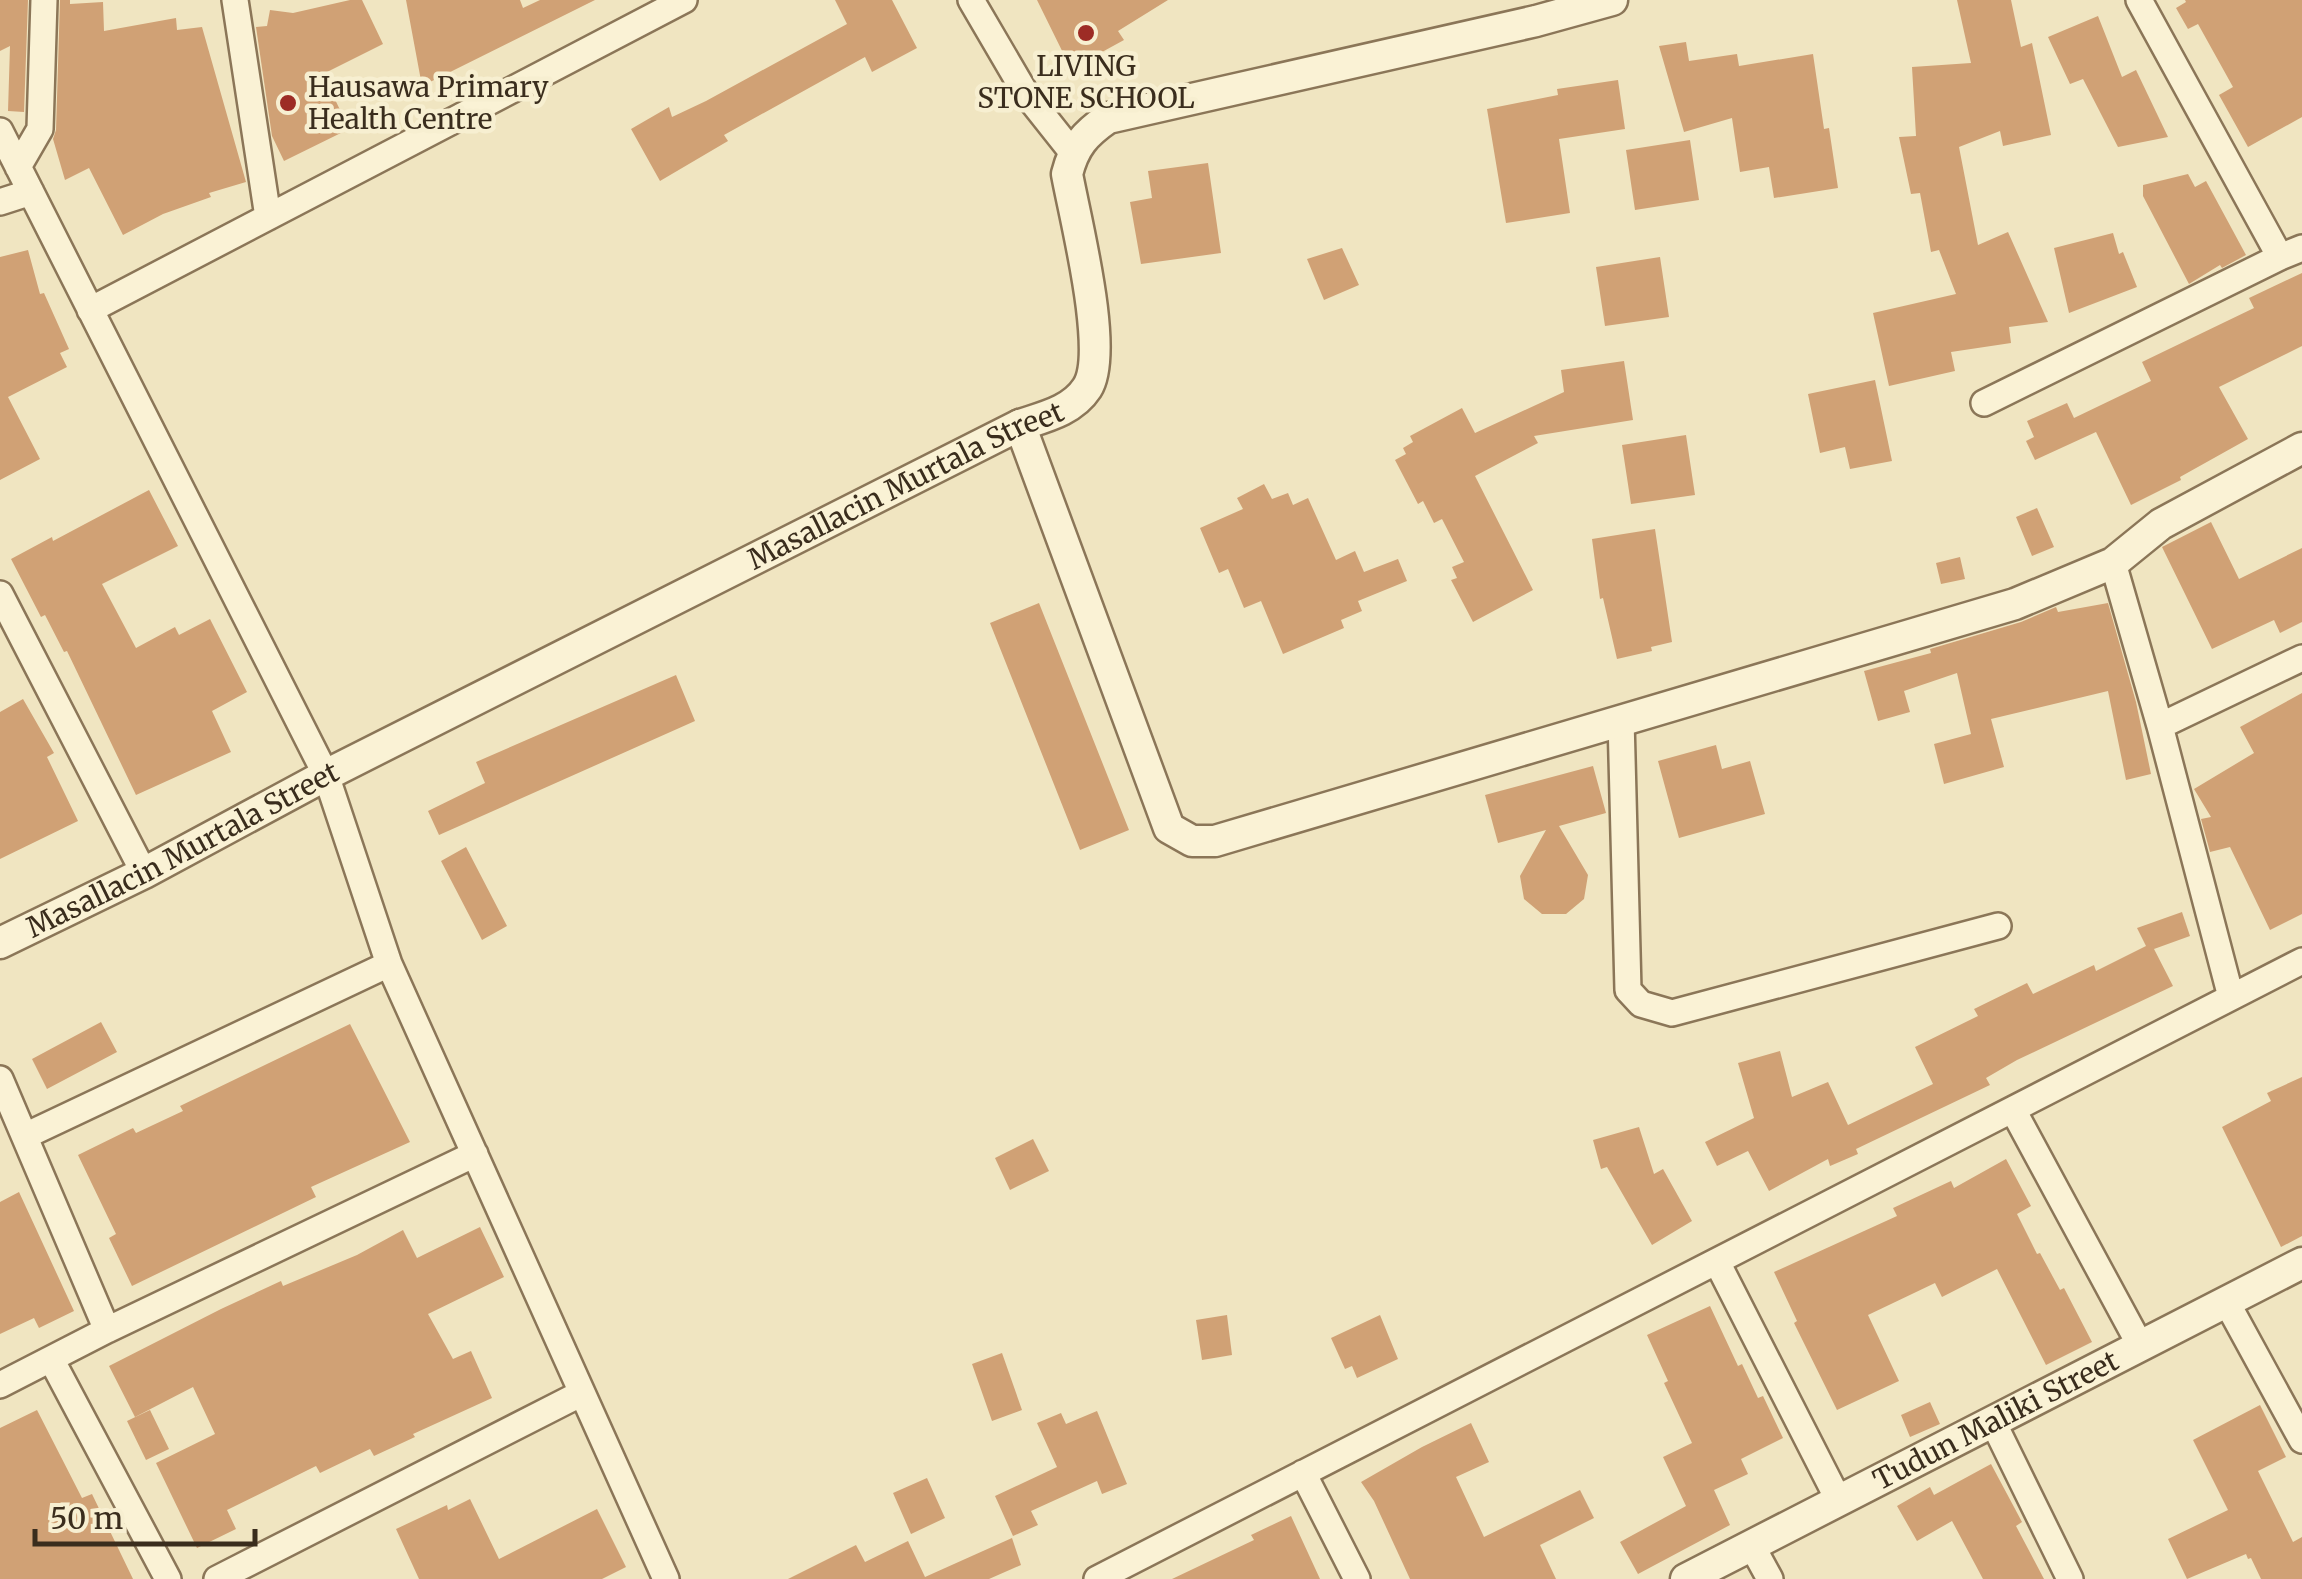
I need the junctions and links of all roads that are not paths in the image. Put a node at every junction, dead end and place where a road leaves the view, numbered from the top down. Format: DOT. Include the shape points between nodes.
graph roads {
  1 [pos="44,0"];
  2 [pos="234,0"];
  3 [pos="684,0"];
  4 [pos="971,0"];
  5 [pos="1612,0"];
  6 [pos="2139,0"];
  7 [pos="644,9"];
  8 [pos="1530,10"];
  9 [pos="0,131"];
  10 [pos="1072,152"];
  11 [pos="18,167"];
  12 [pos="32,192"];
  13 [pos="0,202"];
  14 [pos="268,217"];
  15 [pos="2291,252"];
  16 [pos="90,310"];
  17 [pos="1984,403"];
  18 [pos="1020,425"];
  19 [pos="2302,448"];
  20 [pos="2113,563"];
  21 [pos="0,594"];
  22 [pos="2302,658"];
  23 [pos="1620,719"];
  24 [pos="2160,726"];
  25 [pos="326,775"];
  26 [pos="144,873"];
  27 [pos="1998,926"];
  28 [pos="0,943"];
  29 [pos="2302,961"];
  30 [pos="389,964"];
  31 [pos="2231,997"];
  32 [pos="0,1079"];
  33 [pos="2013,1110"];
  34 [pos="25,1136"];
  35 [pos="474,1154"];
  36 [pos="1717,1262"];
  37 [pos="2302,1263"];
  38 [pos="2226,1302"];
  39 [pos="107,1330"];
  40 [pos="2140,1345"];
  41 [pos="50,1359"];
  42 [pos="0,1386"];
  43 [pos="582,1394"];
  44 [pos="1993,1422"];
  45 [pos="2302,1440"];
  46 [pos="1303,1474"];
  47 [pos="1840,1501"];
  48 [pos="1752,1546"];
  49 [pos="229,1576"];
  50 [pos="661,1578"];
  51 [pos="168,1579"];
  52 [pos="1097,1579"];
  53 [pos="1356,1579"];
  54 [pos="1686,1579"];
  55 [pos="1770,1579"];
  56 [pos="2070,1579"];
  1 -- 11 [label="street" via="40,129"];
  2 -- 14 [label="street"];
  3 -- 7 [label="street"];
  4 -- 10 [label="street" via="1026,94"];
  5 -- 8 [label="street"];
  6 -- 15 [label="street"];
  7 -- 14 [label="street"];
  8 -- 10 [label="street" via="1108,118"];
  9 -- 11 [label="street"];
  10 -- 18 [label="street, Masallacin Murtala Street" via="1067,174 1095,363 1088,387 1070,405"];
  11 -- 12 [label="street"];
  12 -- 13 [label="street"];
  12 -- 16 [label="street"];
  14 -- 16 [label="street"];
  15 -- 17 [label="street"];
  16 -- 25 [label="street"];
  18 -- 23 [label="street" via="1169,828 1192,841 1215,841"];
  18 -- 25 [label="street, Masallacin Murtala Street"];
  19 -- 20 [label="street" via="2162,524"];
  20 -- 23 [label="street" via="2015,604"];
  20 -- 24 [label="street"];
  21 -- 26 [label="street"];
  22 -- 24 [label="street"];
  23 -- 27 [label="street" via="1628,990 1641,1004 1672,1012"];
  24 -- 31 [label="street"];
  25 -- 26 [label="street, Masallacin Murtala Street"];
  25 -- 30 [label="street"];
  26 -- 28 [label="street, Masallacin Murtala Street"];
  29 -- 31 [label="street"];
  30 -- 34 [label="street"];
  30 -- 35 [label="street"];
  31 -- 33 [label="street"];
  32 -- 34 [label="street"];
  33 -- 36 [label="street"];
  33 -- 40 [label="street"];
  34 -- 39 [label="street"];
  35 -- 39 [label="street"];
  35 -- 43 [label="street"];
  36 -- 46 [label="street"];
  36 -- 47 [label="street"];
  37 -- 38 [label="street, Tudun Maliki Street"];
  38 -- 40 [label="street, Tudun Maliki Street"];
  38 -- 45 [label="street"];
  39 -- 41 [label="street"];
  40 -- 44 [label="street, Tudun Maliki Street"];
  41 -- 42 [label="street"];
  41 -- 51 [label="street"];
  43 -- 49 [label="street"];
  43 -- 50 [label="street"];
  44 -- 47 [label="street, Tudun Maliki Street"];
  44 -- 56 [label="street"];
  46 -- 52 [label="street"];
  46 -- 53 [label="street"];
  47 -- 48 [label="street, Tudun Maliki Street"];
  48 -- 54 [label="street, Tudun Maliki Street"];
  48 -- 55 [label="street"];
}
